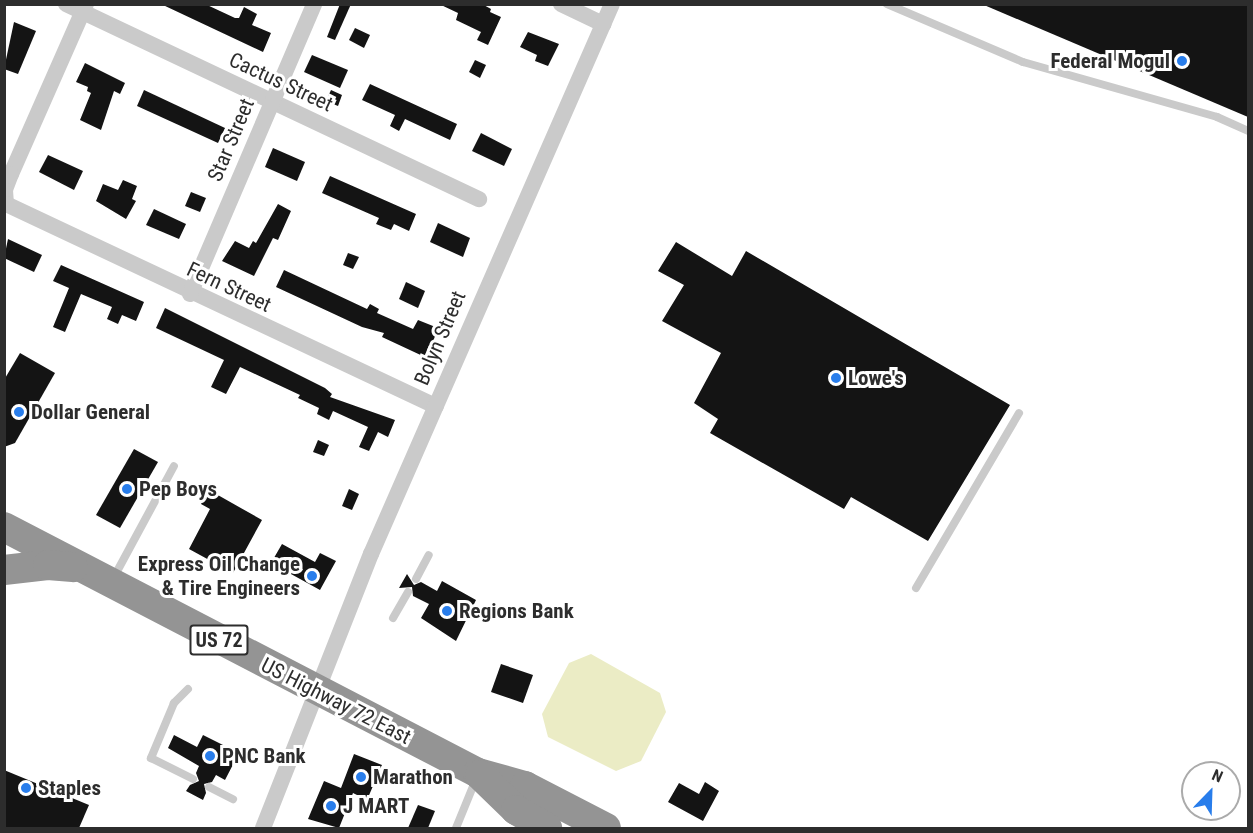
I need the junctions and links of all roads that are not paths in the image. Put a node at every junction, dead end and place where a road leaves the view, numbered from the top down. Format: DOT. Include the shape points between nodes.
graph roads {
  1 [pos="66,4"];
  2 [pos="314,4"];
  3 [pos="561,4"];
  4 [pos="612,4"];
  5 [pos="887,4"];
  6 [pos="85,8"];
  7 [pos="603,24"];
  8 [pos="271,103"];
  9 [pos="1248,131"];
  10 [pos="479,199"];
  11 [pos="190,294"];
  12 [pos="436,406"];
  13 [pos="1019,413"];
  14 [pos="174,466"];
  15 [pos="4,527"];
  16 [pos="429,555"];
  17 [pos="80,567"];
  18 [pos="4,570"];
  19 [pos="416,579"];
  20 [pos="111,583"];
  21 [pos="916,588"];
  22 [pos="408,592"];
  23 [pos="393,618"];
  24 [pos="188,689"];
  25 [pos="315,692"];
  26 [pos="478,773"];
  27 [pos="193,779"];
  28 [pos="209,787"];
  29 [pos="232,799"];
  30 [pos="263,828"];
  31 [pos="456,828"];
  32 [pos="544,828"];
  33 [pos="606,828"];
  1 -- 6 [label="street, Cactus Street"];
  2 -- 8 [label="street, Star Street"];
  3 -- 7 [label="street"];
  4 -- 7 [label="street, Bolyn Street"];
  5 -- 9 [label="lane" via="1023,62 1217,117"];
  6 -- 8 [label="street, Cactus Street"];
  6 -- 11 [label="street, Fern Street" via="10,174 6,204"];
  7 -- 12 [label="street, Bolyn Street"];
  8 -- 10 [label="street, Cactus Street"];
  8 -- 11 [label="street, Star Street"];
  11 -- 12 [label="street, Fern Street"];
  12 -- 25 [label="street, Bolyn Street"];
  13 -- 21 [label="lane"];
  14 -- 20 [label="lane"];
  15 -- 17 [label="highway, US Highway 72 East / US 72"];
  16 -- 19 [label="lane"];
  17 -- 18 [label="highway" via="48,565"];
  17 -- 20 [label="highway, US Highway 72 East / US 72"];
  20 -- 25 [label="highway, US Highway 72 East / US 72"];
  22 -- 23 [label="lane"];
  24 -- 27 [label="lane" via="174,703 151,758"];
  25 -- 26 [label="highway, US Highway 72 East / US 72"];
  25 -- 30 [label="street, Bolyn Street"];
  26 -- 31 [label="lane"];
  26 -- 32 [label="highway, US Highway 72 East / US 72" via="516,810"];
  26 -- 33 [label="highway, US Highway 72 East / US 72" via="525,786"];
  28 -- 29 [label="lane"];
}
